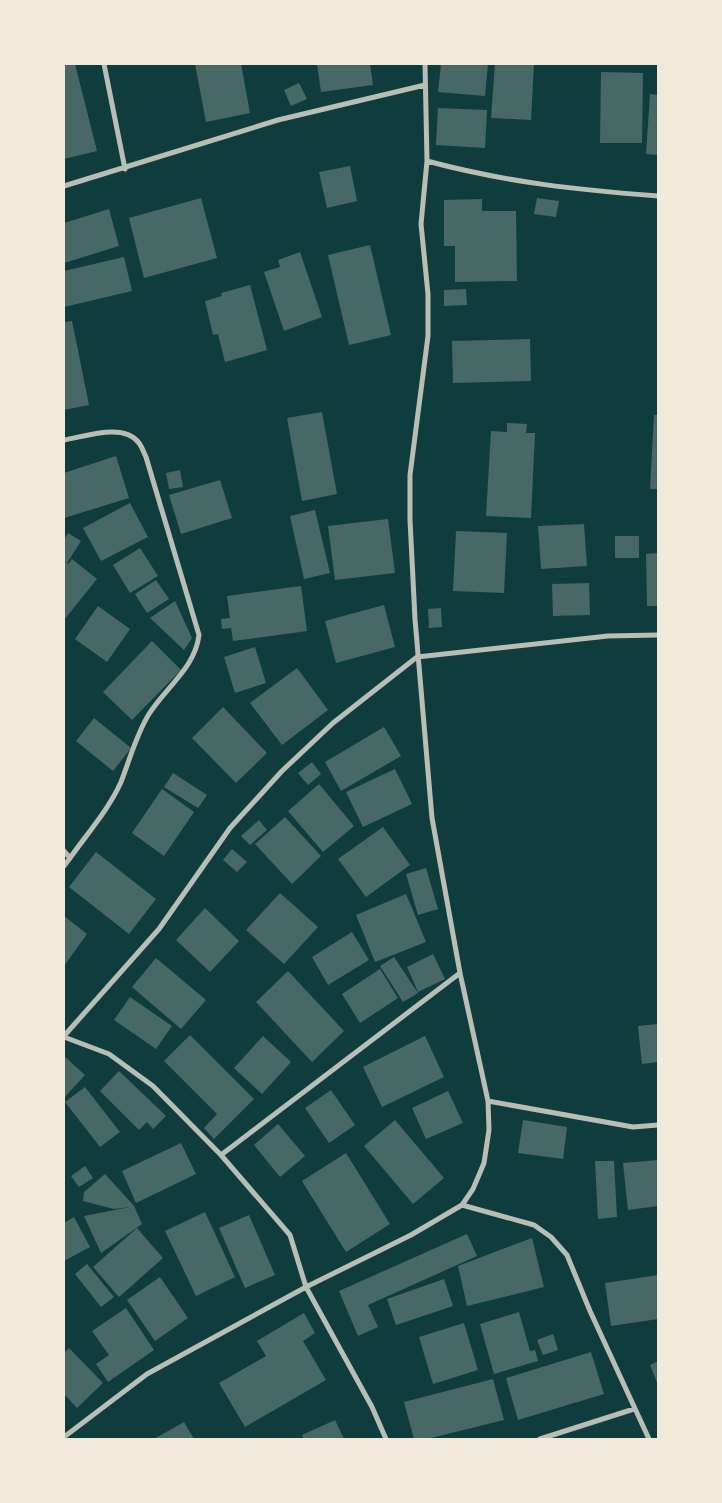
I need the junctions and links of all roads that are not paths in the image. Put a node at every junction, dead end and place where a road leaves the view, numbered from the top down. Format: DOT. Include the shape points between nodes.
graph roads {
  1 [pos="104,64"];
  2 [pos="425,64"];
  3 [pos="425,85"];
  4 [pos="427,161"];
  5 [pos="125,168"];
  6 [pos="64,186"];
  7 [pos="658,196"];
  8 [pos="64,440"];
  9 [pos="658,634"];
  10 [pos="417,657"];
  11 [pos="64,852"];
  12 [pos="70,858"];
  13 [pos="64,866"];
  14 [pos="460,973"];
  15 [pos="64,1037"];
  16 [pos="488,1101"];
  17 [pos="658,1125"];
  18 [pos="221,1155"];
  19 [pos="462,1205"];
  20 [pos="306,1287"];
  21 [pos="634,1409"];
  22 [pos="64,1437"];
  23 [pos="386,1439"];
  24 [pos="540,1439"];
  25 [pos="649,1439"];
  1 -- 5 [label="street"];
  2 -- 3 [label="street"];
  3 -- 4 [label="street"];
  3 -- 5 [label="street" via="278,120"];
  4 -- 7 [label="street" via="482,176"];
  4 -- 10 [label="street" via="422,224 428,336 410,475"];
  5 -- 6 [label="street"];
  8 -- 12 [label="street" via="112,432 129,434 138,442 146,457 200,635 198,648 190,662 149,714 109,804"];
  9 -- 10 [label="street" via="608,636"];
  10 -- 14 [label="street" via="432,818"];
  10 -- 15 [label="street" via="333,722 282,771 230,828 159,929"];
  11 -- 12 [label="street"];
  12 -- 13 [label="street"];
  14 -- 16 [label="street"];
  14 -- 18 [label="street"];
  15 -- 18 [label="street" via="109,1054 152,1086"];
  16 -- 17 [label="street" via="633,1127"];
  16 -- 19 [label="street" via="489,1130 484,1164"];
  18 -- 20 [label="street" via="290,1235"];
  19 -- 20 [label="street" via="412,1235"];
  19 -- 21 [label="street" via="534,1225 551,1237 567,1255"];
  20 -- 22 [label="street" via="148,1374"];
  20 -- 23 [label="street" via="372,1407"];
  21 -- 24 [label="street"];
  21 -- 25 [label="street"];
}
